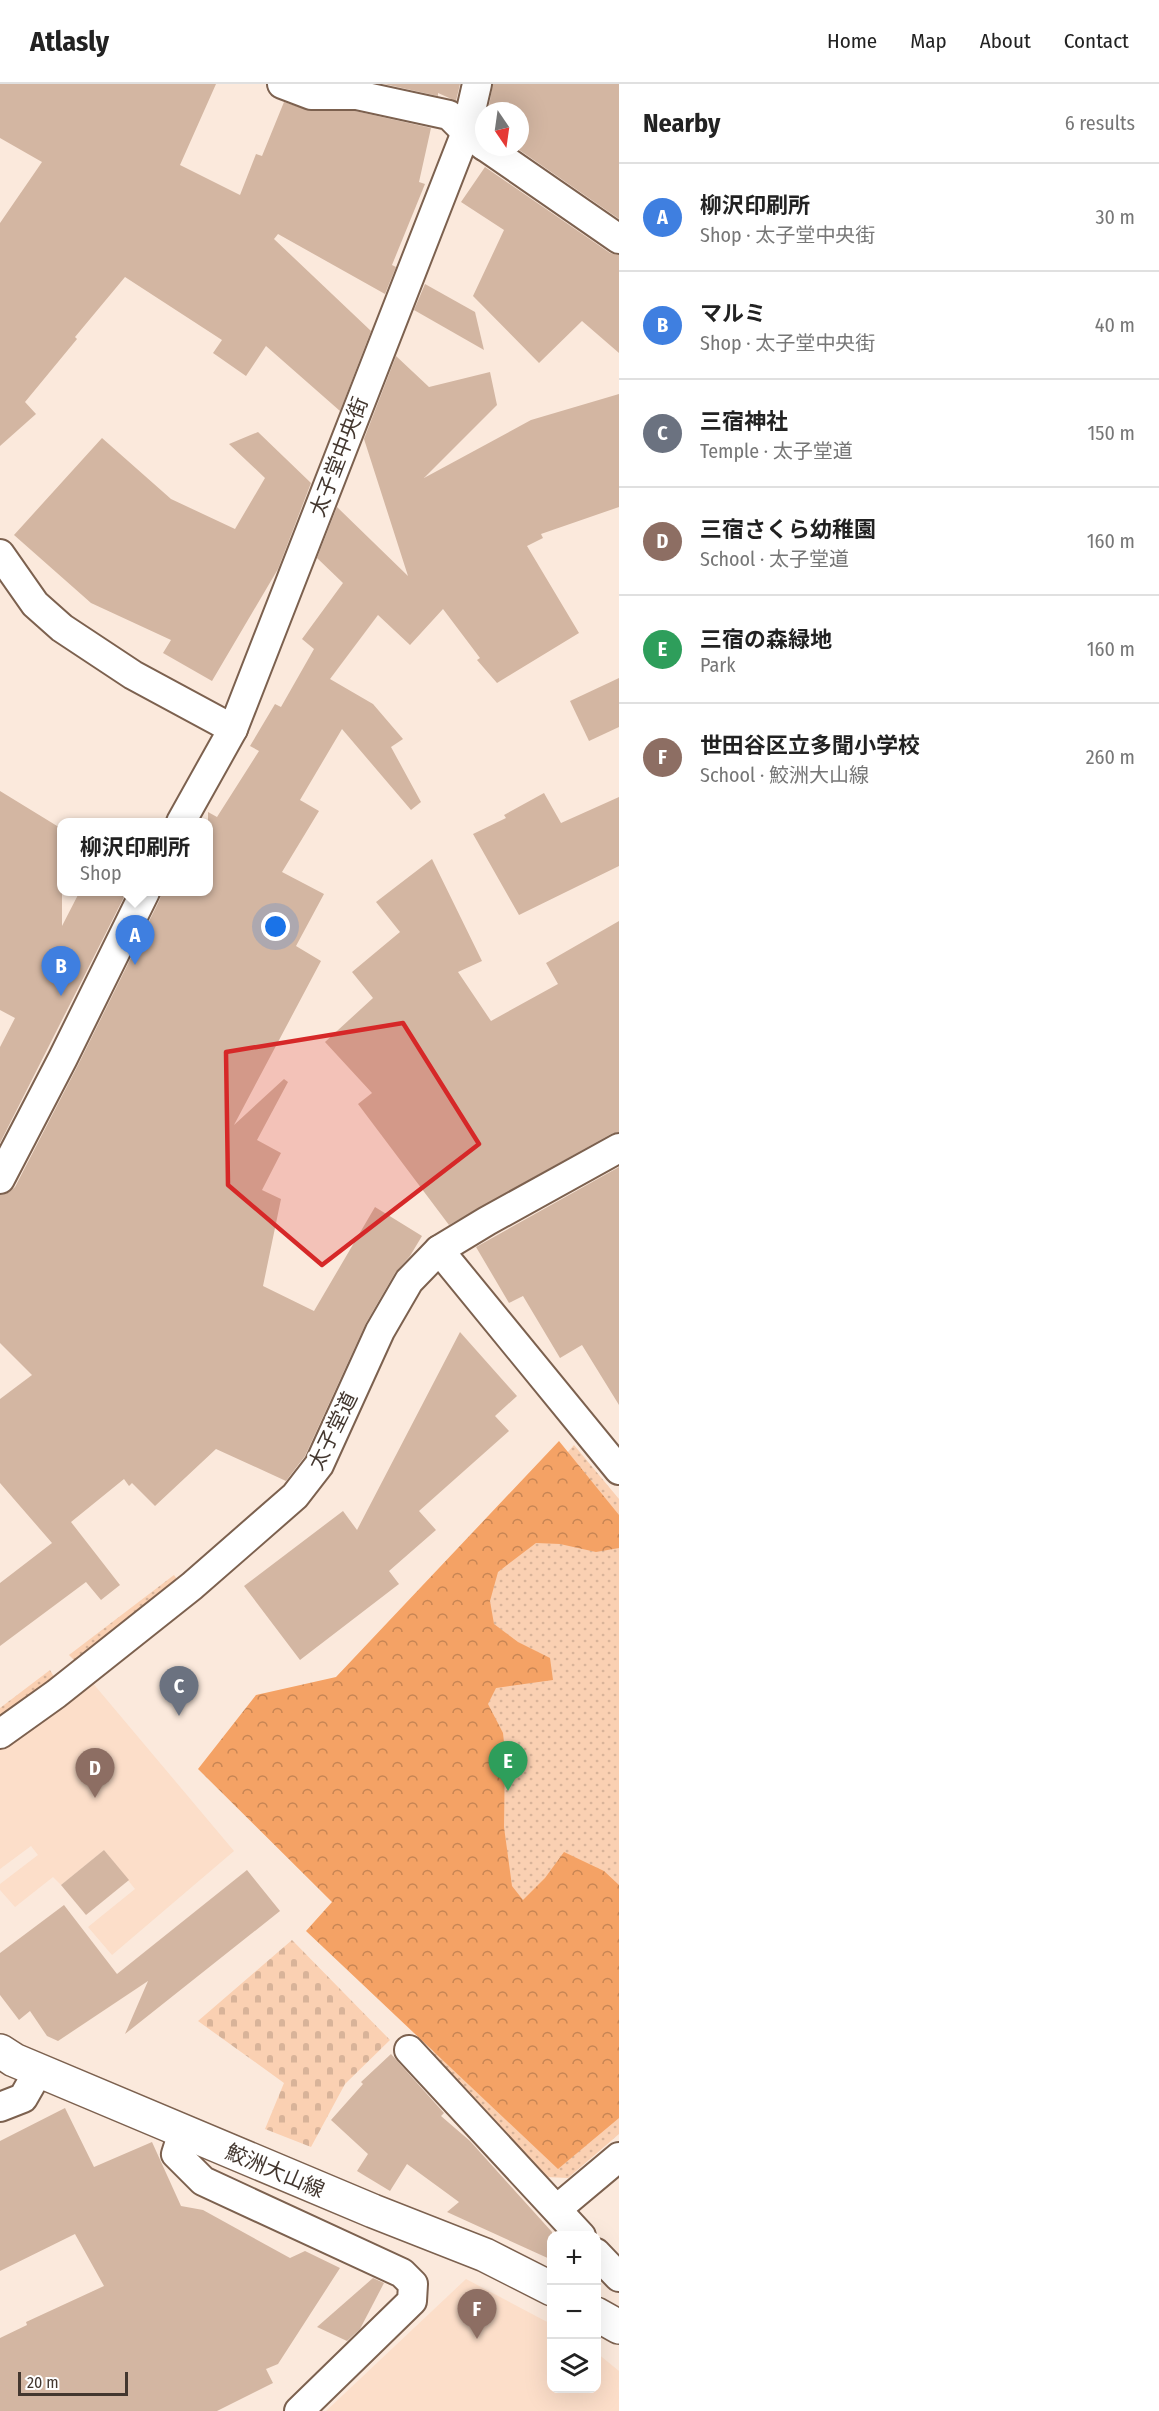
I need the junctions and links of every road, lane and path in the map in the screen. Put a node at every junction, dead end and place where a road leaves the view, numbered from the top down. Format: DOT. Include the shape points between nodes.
graph roads {
  1 [pos="282,84"];
  2 [pos="477,84"];
  3 [pos="478,102"];
  4 [pos="475,138"];
  5 [pos="475,152"];
  6 [pos="499,156"];
  7 [pos="619,239"];
  8 [pos="0,554"];
  9 [pos="233,729"];
  10 [pos="183,818"];
  11 [pos="143,896"];
  12 [pos="619,1148"];
  13 [pos="0,1179"];
  14 [pos="439,1250"];
  15 [pos="618,1467"];
  16 [pos="0,1734"];
  17 [pos="409,2050"];
  18 [pos="0,2051"];
  19 [pos="39,2070"];
  20 [pos="0,2107"];
  21 [pos="183,2132"];
  22 [pos="619,2157"];
  23 [pos="557,2209"];
  24 [pos="577,2231"];
  25 [pos="601,2257"];
  26 [pos="619,2277"];
  27 [pos="547,2286"];
  28 [pos="601,2316"];
  29 [pos="619,2327"];
  30 [pos="299,2411"];
  1 -- 4 [label="street" via="311,95 357,95 449,115"];
  2 -- 3 [label="street, 太子堂中央街"];
  5 -- 9 [label="street, 太子堂中央街"];
  6 -- 7 [label="street"];
  8 -- 9 [label="street" via="35,604 62,628 134,675"];
  9 -- 10 [label="street, 太子堂中央街"];
  11 -- 13 [label="street"];
  12 -- 14 [label="street, 太子堂道"];
  14 -- 15 [label="street"];
  14 -- 16 [label="street, 太子堂道" via="409,1281 380,1331 319,1465 295,1496 192,1586 57,1694"];
  17 -- 23 [label="street"];
  18 -- 19 [label="main road, 鮫洲大山線"];
  19 -- 20 [label="street" via="23,2098"];
  19 -- 21 [label="main road, 鮫洲大山線"];
  21 -- 27 [label="main road, 鮫洲大山線" via="484,2255"];
  21 -- 30 [label="street" via="176,2154 203,2181 402,2273 413,2284 412,2301"];
  22 -- 23 [label="street"];
  23 -- 24 [label="street"];
  25 -- 26 [label="street"];
  28 -- 29 [label="main road"];
}
